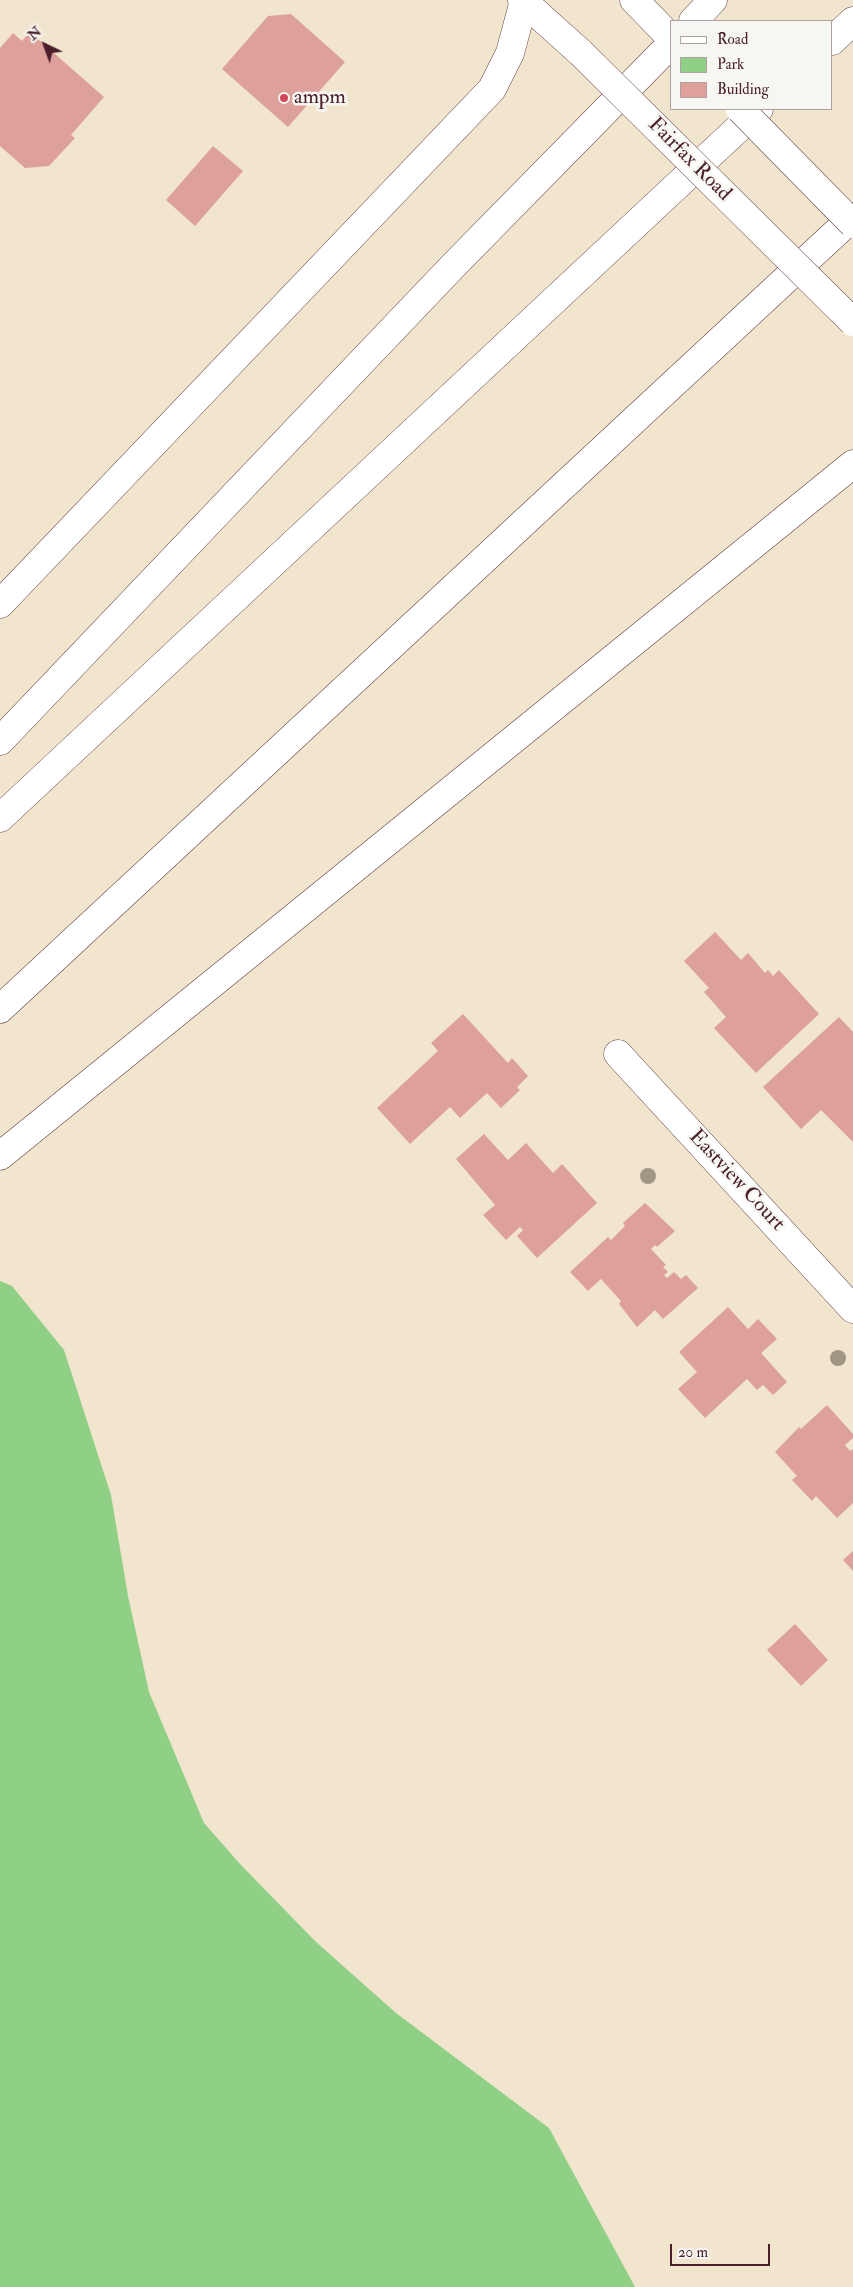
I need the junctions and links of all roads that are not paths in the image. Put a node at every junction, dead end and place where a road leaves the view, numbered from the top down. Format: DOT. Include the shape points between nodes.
graph roads {
  1 [pos="634,0"];
  2 [pos="713,0"];
  3 [pos="523,1"];
  4 [pos="694,20"];
  5 [pos="853,21"];
  6 [pos="670,37"];
  7 [pos="833,40"];
  8 [pos="670,45"];
  9 [pos="741,110"];
  10 [pos="758,110"];
  11 [pos="853,217"];
  12 [pos="853,224"];
  13 [pos="853,322"];
  14 [pos="853,464"];
  15 [pos="0,604"];
  16 [pos="0,741"];
  17 [pos="0,818"];
  18 [pos="0,1009"];
  19 [pos="618,1054"];
  20 [pos="0,1156"];
  21 [pos="853,1309"];
  1 -- 6 [label="main road"];
  2 -- 4 [label="main road"];
  3 -- 13 [label="main road, Fairfax Road, bridge" via="581,53"];
  3 -- 15 [label="main road" via="510,53 492,89"];
  5 -- 7 [label="main road"];
  8 -- 16 [label="main road" via="447,273"];
  9 -- 12 [label="main road, bridge"];
  10 -- 17 [label="main road"];
  11 -- 18 [label="main road"];
  14 -- 20 [label="main road"];
  19 -- 21 [label="main road, Eastview Court"];
}
